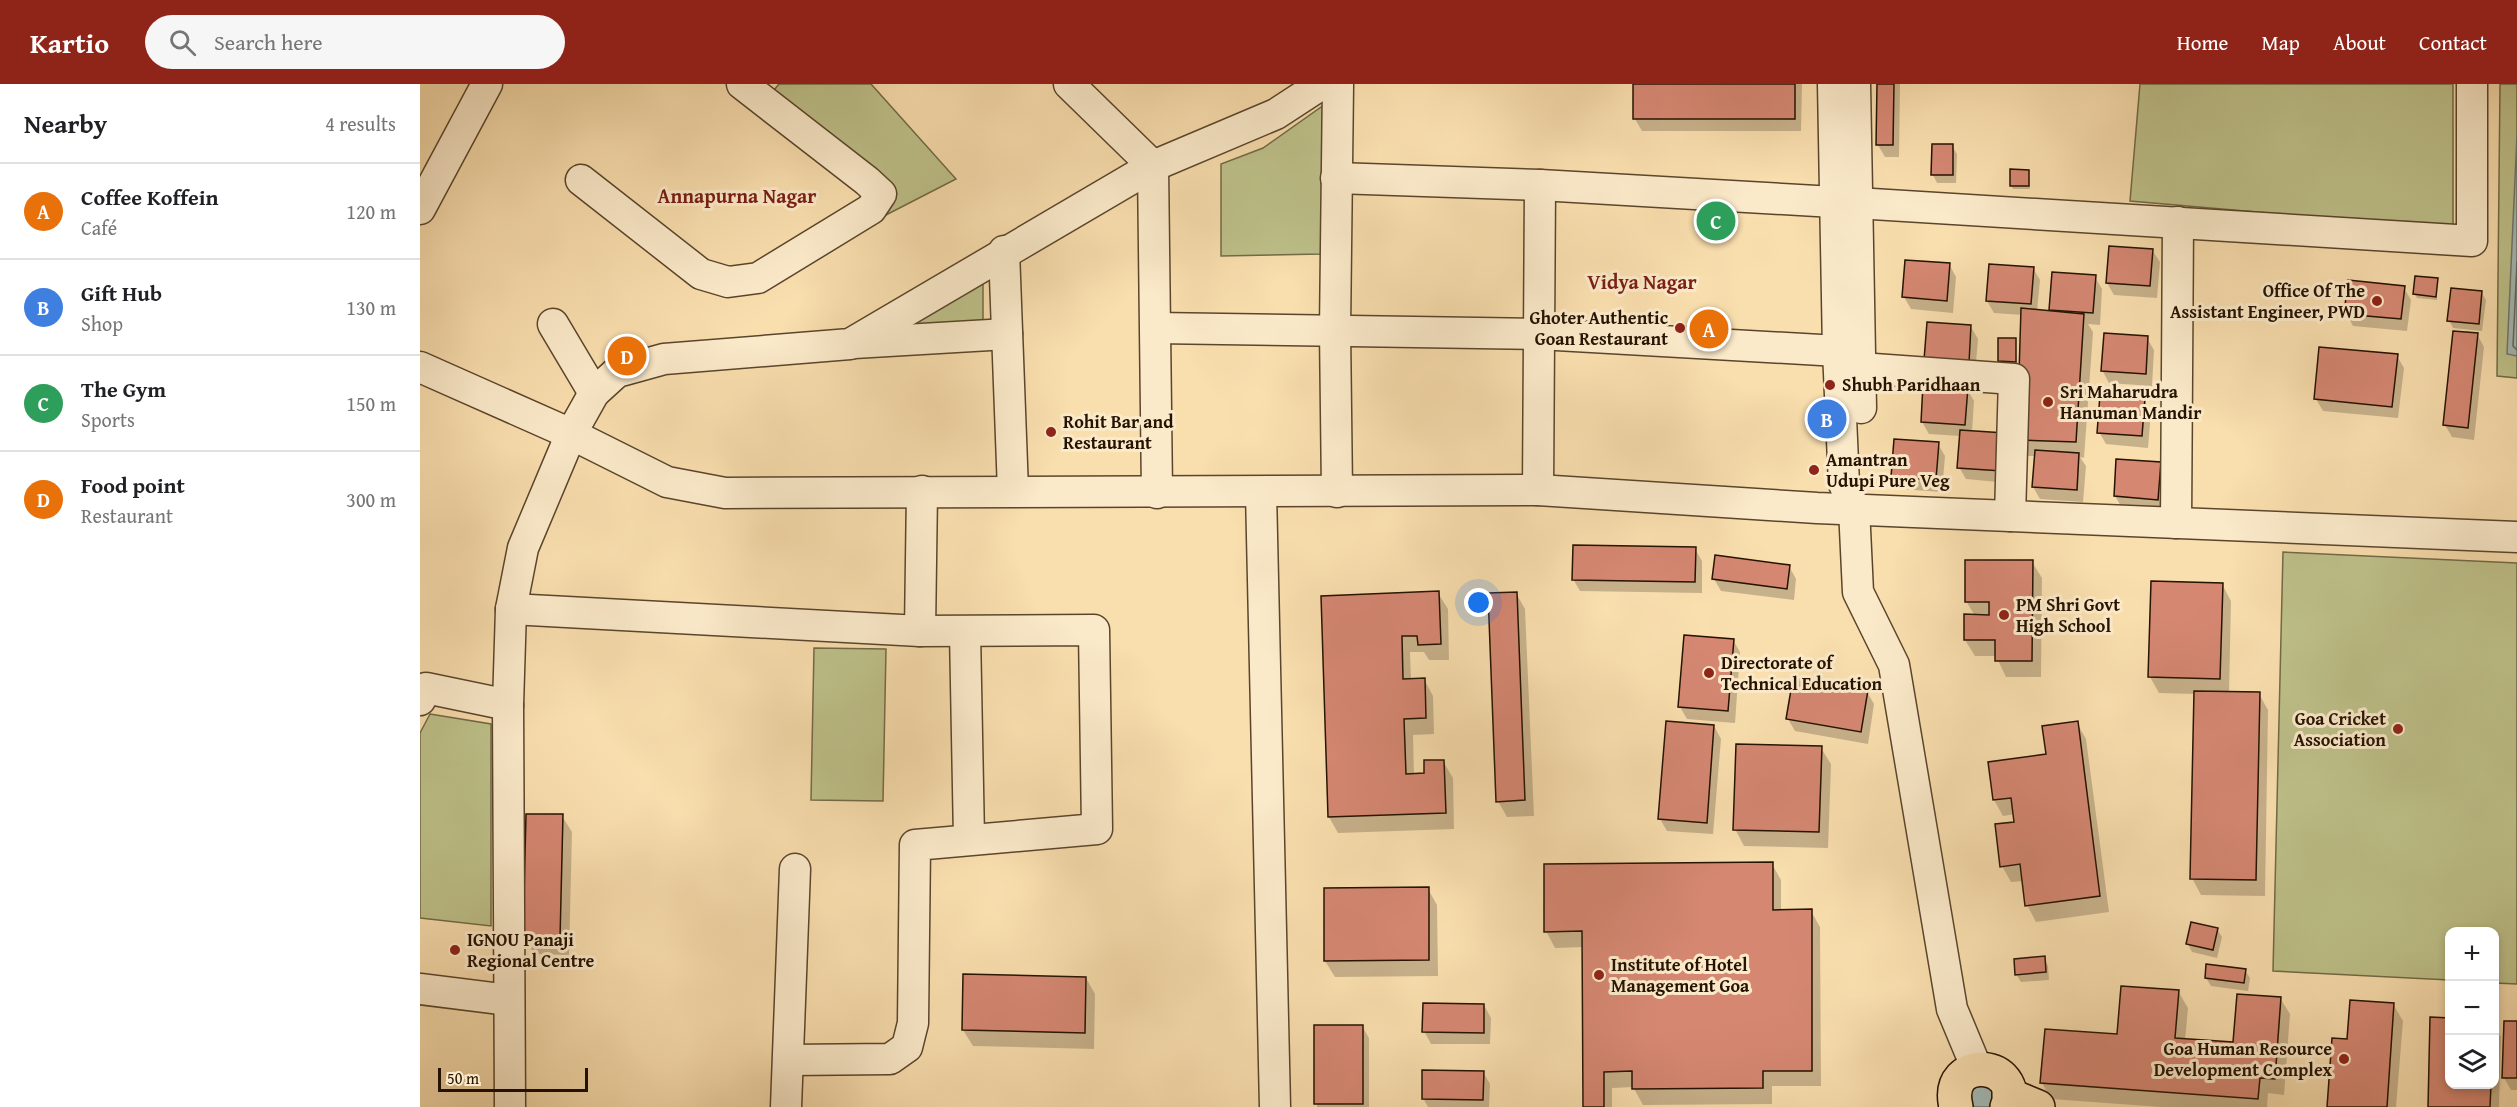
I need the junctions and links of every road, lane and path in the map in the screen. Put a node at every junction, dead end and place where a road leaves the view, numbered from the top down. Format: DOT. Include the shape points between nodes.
graph roads {
  1 [pos="487,84"];
  2 [pos="1069,84"];
  3 [pos="1322,84"];
  4 [pos="1338,84"];
  5 [pos="1833,84"];
  6 [pos="1855,84"];
  7 [pos="2472,84"];
  8 [pos="753,87"];
  9 [pos="1153,166"];
  10 [pos="1336,178"];
  11 [pos="581,180"];
  12 [pos="1540,185"];
  13 [pos="1845,202"];
  14 [pos="420,209"];
  15 [pos="2178,222"];
  16 [pos="1004,251"];
  17 [pos="553,324"];
  18 [pos="1156,328"];
  19 [pos="1335,330"];
  20 [pos="1007,334"];
  21 [pos="1539,334"];
  22 [pos="850,344"];
  23 [pos="1849,359"];
  24 [pos="420,367"];
  25 [pos="594,393"];
  26 [pos="571,434"];
  27 [pos="1538,490"];
  28 [pos="1012,491"];
  29 [pos="922,492"];
  30 [pos="1261,492"];
  31 [pos="1337,492"];
  32 [pos="1157,493"];
  33 [pos="1854,508"];
  34 [pos="2010,516"];
  35 [pos="2176,523"];
  36 [pos="2517,537"];
  37 [pos="511,609"];
  38 [pos="920,631"];
  39 [pos="965,632"];
  40 [pos="420,699"];
  41 [pos="508,705"];
  42 [pos="969,839"];
  43 [pos="795,869"];
  44 [pos="420,989"];
  45 [pos="509,1000"];
  46 [pos="789,1060"];
  47 [pos="1977,1069"];
  48 [pos="2018,1103"];
  49 [pos="510,1107"];
  50 [pos="786,1107"];
  51 [pos="1275,1107"];
  52 [pos="1956,1107"];
  1 -- 14 [label="street"];
  2 -- 9 [label="street"];
  3 -- 9 [label="street" via="1276,114"];
  4 -- 10 [label="street"];
  5 -- 13 [label="street"];
  6 -- 13 [label="street"];
  7 -- 15 [label="street" via="2472,241"];
  8 -- 11 [label="street" via="880,194 871,209 758,278 728,282 701,274"];
  9 -- 16 [label="street"];
  9 -- 18 [label="street"];
  10 -- 12 [label="street"];
  10 -- 19 [label="street"];
  12 -- 13 [label="street"];
  12 -- 21 [label="street"];
  13 -- 15 [label="street"];
  13 -- 23 [label="street"];
  15 -- 35 [label="street"];
  16 -- 20 [label="street"];
  16 -- 22 [label="street"];
  17 -- 25 [label="street"];
  18 -- 19 [label="street"];
  18 -- 32 [label="street"];
  19 -- 21 [label="street"];
  19 -- 31 [label="street"];
  20 -- 22 [label="street"];
  20 -- 28 [label="street"];
  21 -- 23 [label="street"];
  21 -- 27 [label="street"];
  22 -- 25 [label="street" via="664,358 618,372"];
  23 -- 33 [label="street" via="1844,484"];
  23 -- 34 [label="street" via="2014,379"];
  24 -- 26 [label="street"];
  25 -- 26 [label="street"];
  26 -- 29 [label="street" via="667,482 725,493"];
  26 -- 37 [label="street" via="523,548"];
  27 -- 31 [label="street"];
  27 -- 33 [label="street"];
  28 -- 29 [label="street"];
  28 -- 32 [label="street"];
  29 -- 38 [label="street"];
  30 -- 31 [label="street"];
  30 -- 32 [label="street"];
  30 -- 51 [label="street"];
  33 -- 34 [label="street"];
  33 -- 47 [label="street" via="1858,592 1894,665 1952,1009"];
  34 -- 35 [label="street"];
  35 -- 36 [label="street"];
  37 -- 38 [label="street"];
  37 -- 41 [label="street"];
  38 -- 39 [label="street"];
  39 -- 42 [label="street"];
  39 -- 42 [label="street" via="1094,630 1097,829"];
  40 -- 41 [label="street" via="426,688"];
  41 -- 45 [label="street"];
  42 -- 46 [label="street" via="915,845 913,1023 907,1047 890,1059"];
  43 -- 46 [label="street"];
  44 -- 45 [label="street"];
  45 -- 49 [label="street"];
  46 -- 50 [label="street"];
  47 -- 48 [label="main road" via="2002,1077"];
  47 -- 52 [label="main road" via="1958,1083"];
}
